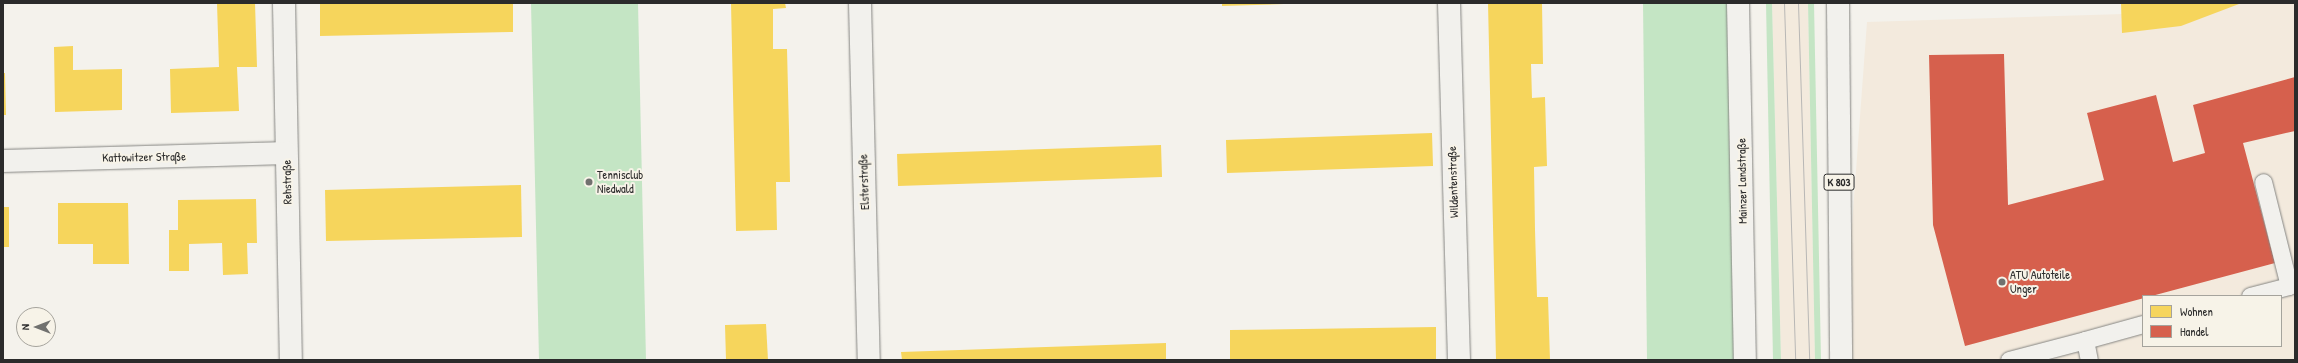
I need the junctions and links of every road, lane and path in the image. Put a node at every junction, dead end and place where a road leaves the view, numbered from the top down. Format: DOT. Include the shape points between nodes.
graph roads {
  1 [pos="284,3"];
  2 [pos="860,3"];
  3 [pos="1450,3"];
  4 [pos="1738,3"];
  5 [pos="1838,3"];
  6 [pos="286,153"];
  7 [pos="3,160"];
  8 [pos="2263,182"];
  9 [pos="2254,295"];
  10 [pos="1744,322"];
  11 [pos="2142,324"];
  12 [pos="2085,340"];
  13 [pos="291,360"];
  14 [pos="868,360"];
  15 [pos="1459,360"];
  16 [pos="1745,360"];
  17 [pos="1755,360"];
  18 [pos="1841,360"];
  19 [pos="2009,360"];
  20 [pos="2090,360"];
  1 -- 6 [label="street, Rehstraße"];
  2 -- 14 [label="street, Elsterstraße"];
  3 -- 15 [label="street, Wildentenstraße"];
  4 -- 10 [label="street, Mainzer Landstraße"];
  5 -- 18 [label="street, K 803"];
  6 -- 7 [label="street, Kattowitzer Straße"];
  6 -- 13 [label="street, Rehstraße"];
  8 -- 9 [label="lane" via="2289,286"];
  10 -- 16 [label="street, Mainzer Landstraße"];
  10 -- 17 [label="street"];
  11 -- 12 [label="lane"];
  12 -- 19 [label="lane"];
  12 -- 20 [label="lane"];
}
